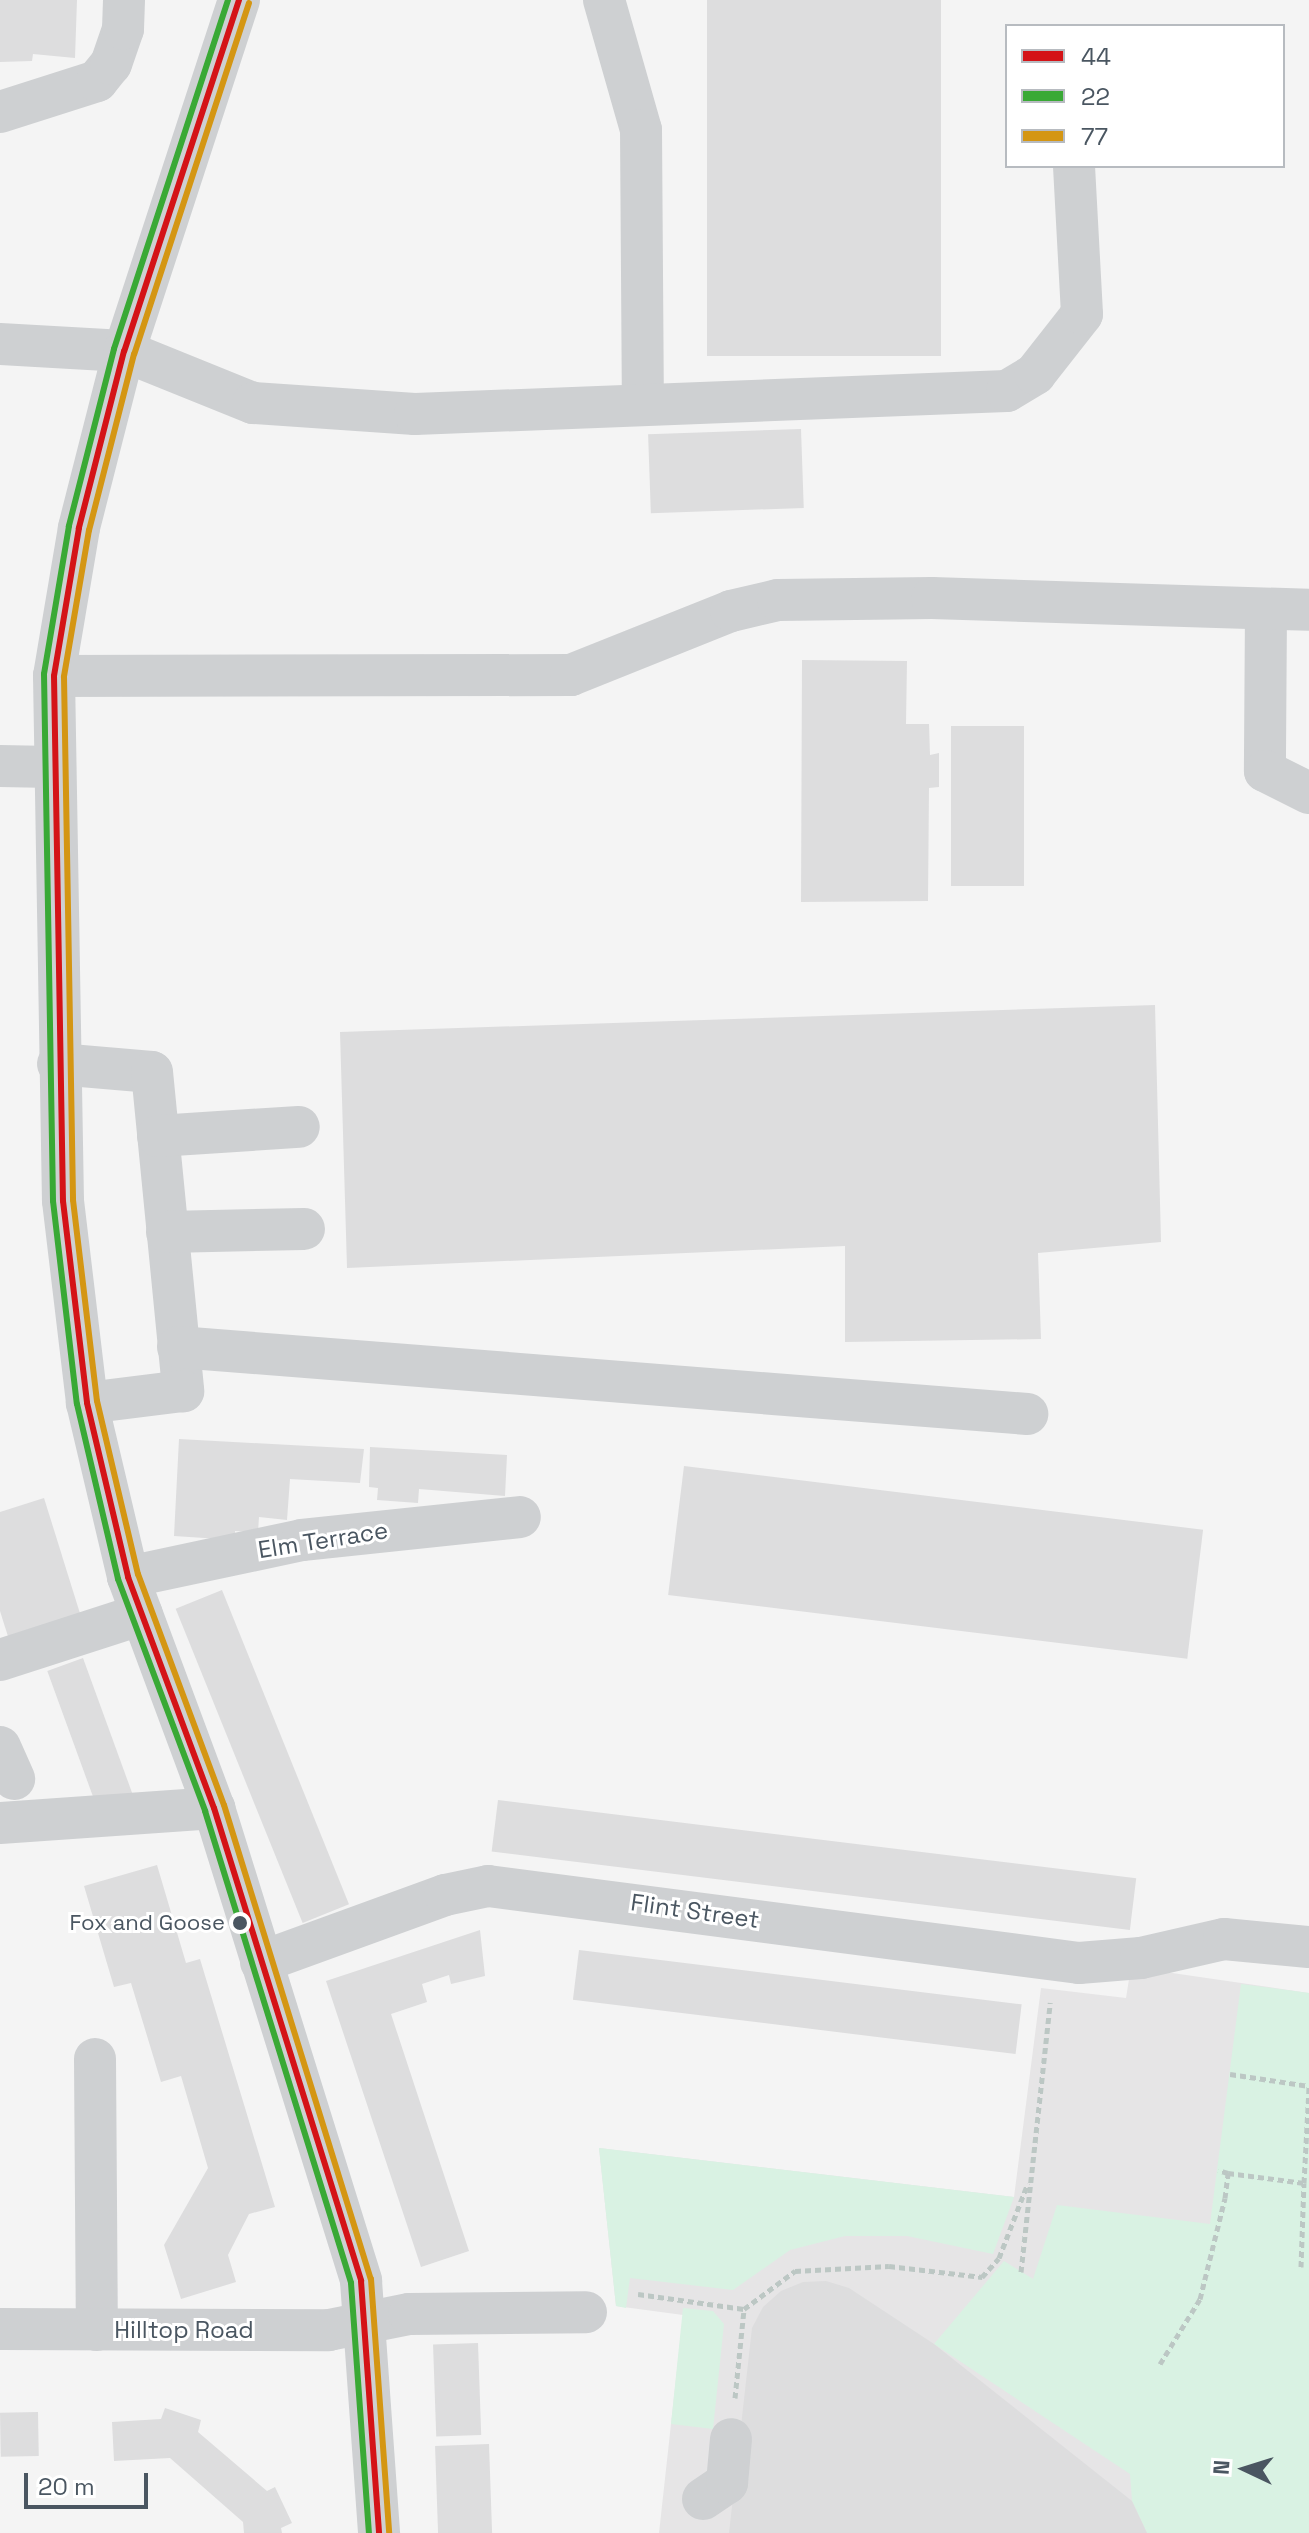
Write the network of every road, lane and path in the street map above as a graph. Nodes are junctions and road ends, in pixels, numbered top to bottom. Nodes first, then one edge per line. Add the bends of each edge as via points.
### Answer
1 (124, 0) edge
2 (239, 0) edge
3 (604, 0) edge
4 (0, 112) edge
5 (1074, 168) edge
6 (0, 316) edge
7 (16, 344) edge
8 (124, 351) junction
9 (643, 405) junction
10 (1266, 610) junction
11 (1309, 610) edge
12 (54, 676) junction
13 (0, 766) edge
14 (52, 767) junction
15 (1309, 793) edge
16 (58, 1064) junction
17 (299, 1127) dead end
18 (158, 1136) junction
19 (304, 1229) dead end
20 (167, 1232) junction
21 (178, 1347) junction
22 (87, 1403) junction
23 (1027, 1414) dead end
24 (520, 1517) dead end
25 (135, 1596) junction
26 (0, 1660) edge
27 (214, 1808) junction
28 (0, 1823) edge
29 (1309, 1947) edge
30 (261, 1962) junction
31 (1068, 1982) junction
32 (95, 2059) dead end
33 (1230, 2074) dead end
34 (1309, 2086) edge
35 (1218, 2170) dead end
36 (1228, 2173) junction
37 (1028, 2183) junction
38 (1304, 2183) junction
39 (1301, 2267) dead end
40 (1021, 2272) dead end
41 (638, 2294) dead end
42 (744, 2309) junction
43 (586, 2312) dead end
44 (368, 2325) junction
45 (0, 2329) edge
46 (97, 2330) junction
47 (1160, 2364) dead end
48 (731, 2439) joint
49 (703, 2499) dead end
50 (379, 2533) edge

1 - 4 street via 123,29 111,64 97,81
2 - 8 street
3 - 9 street via 641,130
5 - 9 street via 1082,314 1035,374 1007,391
6 - 7 street
7 - 8 street
8 - 9 street via 253,403 415,414
8 - 12 street via 79,528
10 - 11 street
10 - 12 street via 932,598 778,600 731,611 571,675
10 - 15 street via 1265,771
12 - 14 street
13 - 14 street
14 - 16 street
16 - 18 street via 152,1072
16 - 22 street via 63,1201
17 - 18 street
18 - 20 street
19 - 20 street
20 - 21 street
21 - 22 street via 183,1391
21 - 23 street
22 - 25 street
24 - 25 street, Elm Terrace via 302,1540
25 - 26 street, Elm Terrace
25 - 27 street
27 - 28 street
27 - 30 street
29 - 31 street, Flint Street via 1224,1939
30 - 31 street, Flint Street via 445,1895 488,1886
30 - 44 street via 349,2233
31 - 37 path
32 - 46 street
33 - 34 path
34 - 38 path
35 - 36 path
36 - 38 path
36 - 47 path via 1200,2299
37 - 40 path via 1031,2200
37 - 42 path via 999,2258 982,2277 889,2266 795,2271
38 - 39 path
41 - 42 path
42 - 48 path
43 - 44 street, Hilltop Road via 409,2314
44 - 46 street, Hilltop Road via 329,2330
44 - 50 street
45 - 46 street, Hilltop Road
48 - 49 street via 727,2483

